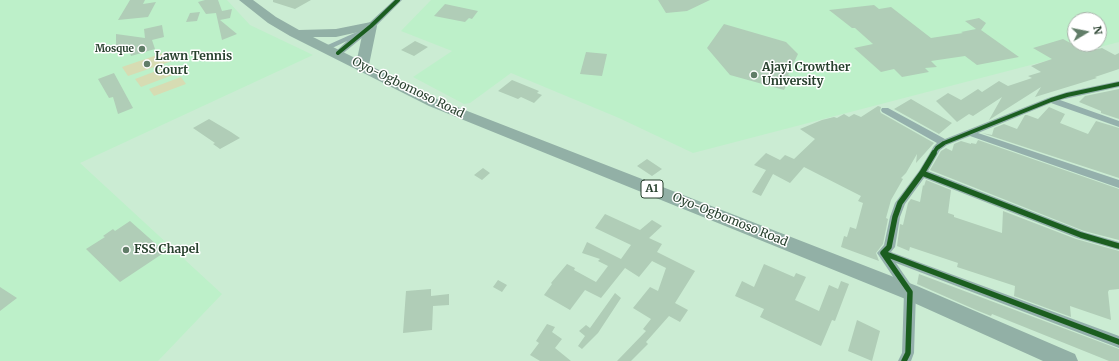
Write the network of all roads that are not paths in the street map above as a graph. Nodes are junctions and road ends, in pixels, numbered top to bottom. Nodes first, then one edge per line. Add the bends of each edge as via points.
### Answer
1 (245, 0) edge
2 (398, 0) edge
3 (367, 29) junction
4 (295, 33) junction
5 (331, 51) junction
6 (362, 66) junction
7 (1119, 84) edge
8 (1051, 100) junction
9 (885, 110) dead end
10 (1119, 124) edge
11 (970, 133) junction
12 (944, 143) junction
13 (922, 173) junction
14 (1119, 184) edge
15 (1119, 246) edge
16 (883, 253) junction
17 (910, 292) junction
18 (1119, 342) edge
19 (904, 361) edge
20 (1067, 361) edge

1 - 4 highway, Oyo-Ogbomoso Road / A1
2 - 3 street
3 - 4 highway via 336,33
3 - 5 street
3 - 5 street via 352,35
3 - 6 highway
4 - 5 highway, Oyo-Ogbomoso Road / A1
5 - 6 highway, Oyo-Ogbomoso Road / A1
6 - 17 highway, Oyo-Ogbomoso Road / A1 via 434,103
7 - 8 street
8 - 10 street
8 - 11 street
9 - 12 street
11 - 12 street
11 - 14 street
12 - 13 street via 937,148
13 - 15 street via 1082,235
13 - 16 street via 900,202 889,247
16 - 17 street
16 - 18 street
17 - 19 street via 908,353
17 - 20 highway, Oyo-Ogbomoso Road / A1

